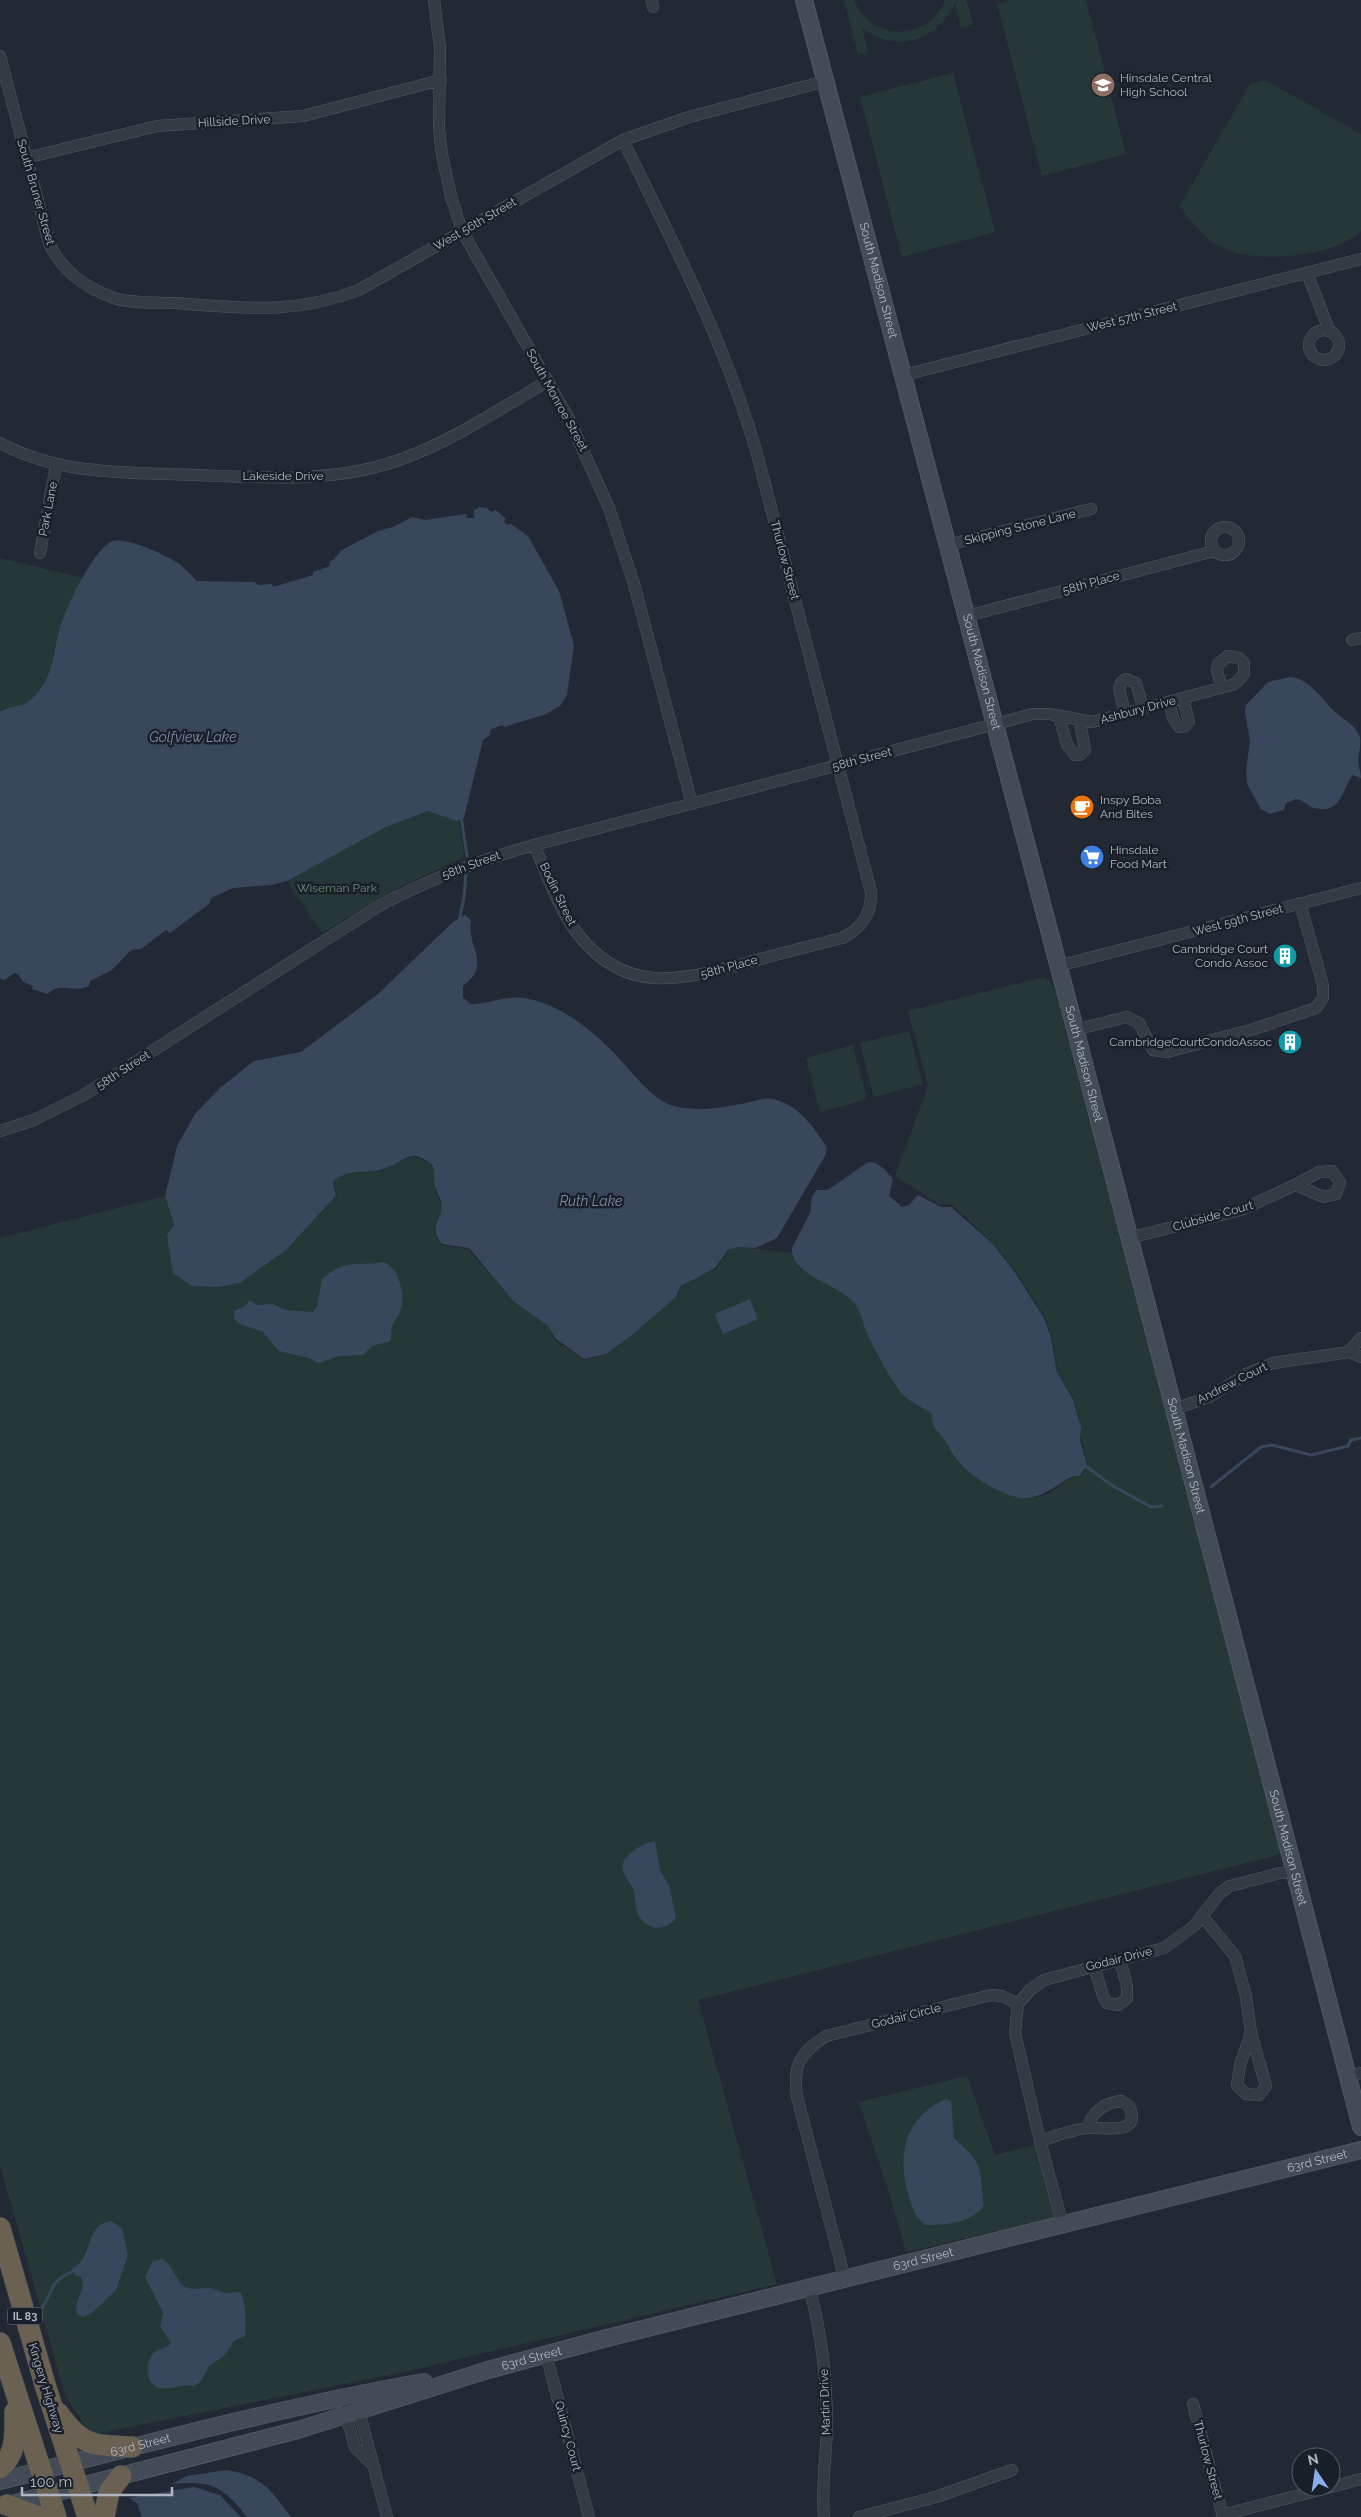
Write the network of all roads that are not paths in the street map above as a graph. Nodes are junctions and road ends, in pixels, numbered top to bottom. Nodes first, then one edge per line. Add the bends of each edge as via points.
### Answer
1 (434, 0) edge
2 (804, 0) edge
3 (0, 56) edge
4 (441, 80) junction
5 (826, 81) junction
6 (623, 140) junction
7 (26, 158) junction
8 (462, 231) junction
9 (1361, 259) edge
10 (1308, 273) junction
11 (114, 298) joint
12 (1329, 330) dead end
13 (904, 375) junction
14 (548, 381) junction
15 (0, 444) edge
16 (56, 466) junction
17 (1091, 509) dead end
18 (948, 545) junction
19 (1214, 551) dead end
20 (40, 553) dead end
21 (967, 616) junction
22 (1222, 688) dead end
23 (1183, 698) junction
24 (1169, 702) junction
25 (1143, 708) junction
26 (1125, 713) junction
27 (1059, 716) junction
28 (1080, 721) junction
29 (996, 724) junction
30 (839, 765) junction
31 (692, 804) junction
32 (534, 845) junction
33 (1361, 888) edge
34 (1300, 903) junction
35 (793, 950) joint
36 (1058, 966) junction
37 (664, 980) joint
38 (1074, 1030) junction
39 (0, 1131) edge
40 (1295, 1185) dead end
41 (1129, 1238) junction
42 (1361, 1338) edge
43 (1349, 1352) junction
44 (1361, 1357) edge
45 (1175, 1409) junction
46 (1294, 1873) junction
47 (1203, 1917) junction
48 (1120, 1960) junction
49 (1094, 1966) junction
50 (1018, 2004) junction
51 (1251, 2033) junction
52 (1354, 2074) edge
53 (1361, 2127) edge
54 (1090, 2128) dead end
55 (1040, 2141) junction
56 (1361, 2150) edge
57 (1062, 2226) junction
58 (0, 2228) edge
59 (845, 2279) junction
60 (809, 2288) junction
61 (0, 2343) edge
62 (546, 2354) junction
63 (488, 2370) junction
64 (348, 2395) junction
65 (16, 2397) junction
66 (50, 2403) junction
67 (1193, 2404) dead end
68 (353, 2413) junction
69 (132, 2447) junction
70 (70, 2463) junction
71 (0, 2468) edge
72 (1012, 2470) dead end
73 (40, 2471) junction
74 (121, 2476) junction
75 (1361, 2479) edge
76 (0, 2481) edge
77 (1341, 2484) edge
78 (76, 2487) junction
79 (48, 2495) junction
80 (1293, 2497) edge
81 (4, 2506) edge
82 (1222, 2516) edge
83 (40, 2517) edge
84 (56, 2517) edge
85 (88, 2517) edge
86 (104, 2517) edge
87 (387, 2517) edge
88 (589, 2517) edge
89 (824, 2517) edge
90 (859, 2517) edge

1 - 4 street, South Monroe Street
2 - 5 street, South Madison Street
3 - 7 street, South Bruner Street
4 - 7 street, Hillside Drive via 304,116 157,126
4 - 8 street, South Monroe Street via 442,155
5 - 6 street, West 56th Street via 689,117
5 - 13 street, South Madison Street
6 - 8 street, West 56th Street
6 - 30 street, Thurlow Street via 708,317 740,398
7 - 11 street, South Bruner Street via 49,243 56,257 80,282
8 - 11 street, West 56th Street via 359,290 308,306 260,309
8 - 14 street, South Monroe Street
9 - 10 street, West 57th Street
10 - 12 street
10 - 13 street, West 57th Street
13 - 18 street, South Madison Street
14 - 16 street, Lakeside Drive via 424,450 388,464 351,473 296,478 109,473
14 - 31 street, South Monroe Street via 596,474 622,542
15 - 16 street, Lakeside Drive
16 - 20 street, Park Lane
17 - 18 street, Skipping Stone Lane
18 - 21 street, South Madison Street
19 - 21 street, 58th Place
21 - 29 street, South Madison Street
22 - 23 street, Ashbury Drive
23 - 24 street, Ashbury Drive
23 - 24 street via 1189,722 1185,726 1176,724
24 - 25 street, Ashbury Drive
25 - 26 street, Ashbury Drive
25 - 26 street via 1136,684 1126,679 1120,689
26 - 28 street, Ashbury Drive via 1092,722
27 - 28 street, Ashbury Drive
27 - 28 street via 1067,746 1075,755 1085,750
27 - 29 street, Ashbury Drive via 1033,714
29 - 30 street, 58th Street
29 - 36 street, South Madison Street
30 - 31 street, 58th Street
30 - 35 street, Thurlow Street via 872,892 871,903 866,919 850,934
31 - 32 street, 58th Street
32 - 37 street, Bodin Street via 572,924 588,946 610,964 638,975
32 - 39 street, 58th Street via 466,866 393,899 82,1096 34,1120
33 - 34 street, West 59th Street
34 - 36 street, West 59th Street
34 - 38 street via 1323,985 1323,998 1316,1008 1254,1029 1167,1052 1153,1050 1139,1023 1127,1017
35 - 37 street, 58th Place via 696,976
36 - 38 street, South Madison Street
38 - 41 street, South Madison Street
40 - 41 street, Clubside Court via 1241,1210
41 - 45 street, South Madison Street
42 - 43 street
43 - 44 street
43 - 45 street, Andrew Court via 1273,1363 1248,1373 1211,1396
45 - 46 street, South Madison Street
46 - 47 street, Godair Drive via 1280,1873 1230,1886 1220,1893
46 - 52 street, South Madison Street
47 - 48 street, Godair Drive via 1164,1948
47 - 51 street via 1235,1956 1246,1996
48 - 49 street, Godair Drive
48 - 49 street via 1127,1998 1118,2005 1107,2002 1103,1996
49 - 50 street, Godair Drive via 1044,1980
50 - 55 street via 1015,2033
50 - 59 street, Godair Circle via 1002,1996 991,1995 826,2036 809,2047 798,2062 795,2077 797,2097
51 - 51 street via 1266,2086 1259,2095 1246,2094 1237,2085
52 - 53 street, South Madison Street
54 - 55 street
55 - 57 street
56 - 57 street, 63rd Street
57 - 59 street, 63rd Street
58 - 66 highway, Kingery Highway / IL 83
59 - 60 street, 63rd Street
60 - 62 street, 63rd Street
60 - 89 street, Martin Drive via 825,2371
61 - 65 highway
62 - 63 street, 63rd Street
62 - 88 street, Quincy Court
63 - 64 street, 63rd Street
63 - 68 street, 63rd Street
64 - 68 street
64 - 69 street, 63rd Street
65 - 71 highway via 13,2452
65 - 73 highway
66 - 69 highway via 71,2431 84,2442
66 - 70 highway, Kingery Highway / IL 83
67 - 82 street, Thurlow Street
68 - 74 street, 63rd Street
68 - 87 street via 355,2447 373,2465
69 - 70 street, 63rd Street
70 - 73 street, 63rd Street
70 - 78 highway, Kingery Highway / IL 83
72 - 90 street via 936,2497
73 - 76 street, 63rd Street
73 - 79 highway
74 - 78 street, 63rd Street
74 - 86 highway via 109,2492
75 - 77 street
78 - 79 street, 63rd Street
78 - 85 highway, Kingery Highway / IL 83
79 - 81 street, 63rd Street
79 - 84 highway
80 - 82 street
81 - 83 highway

